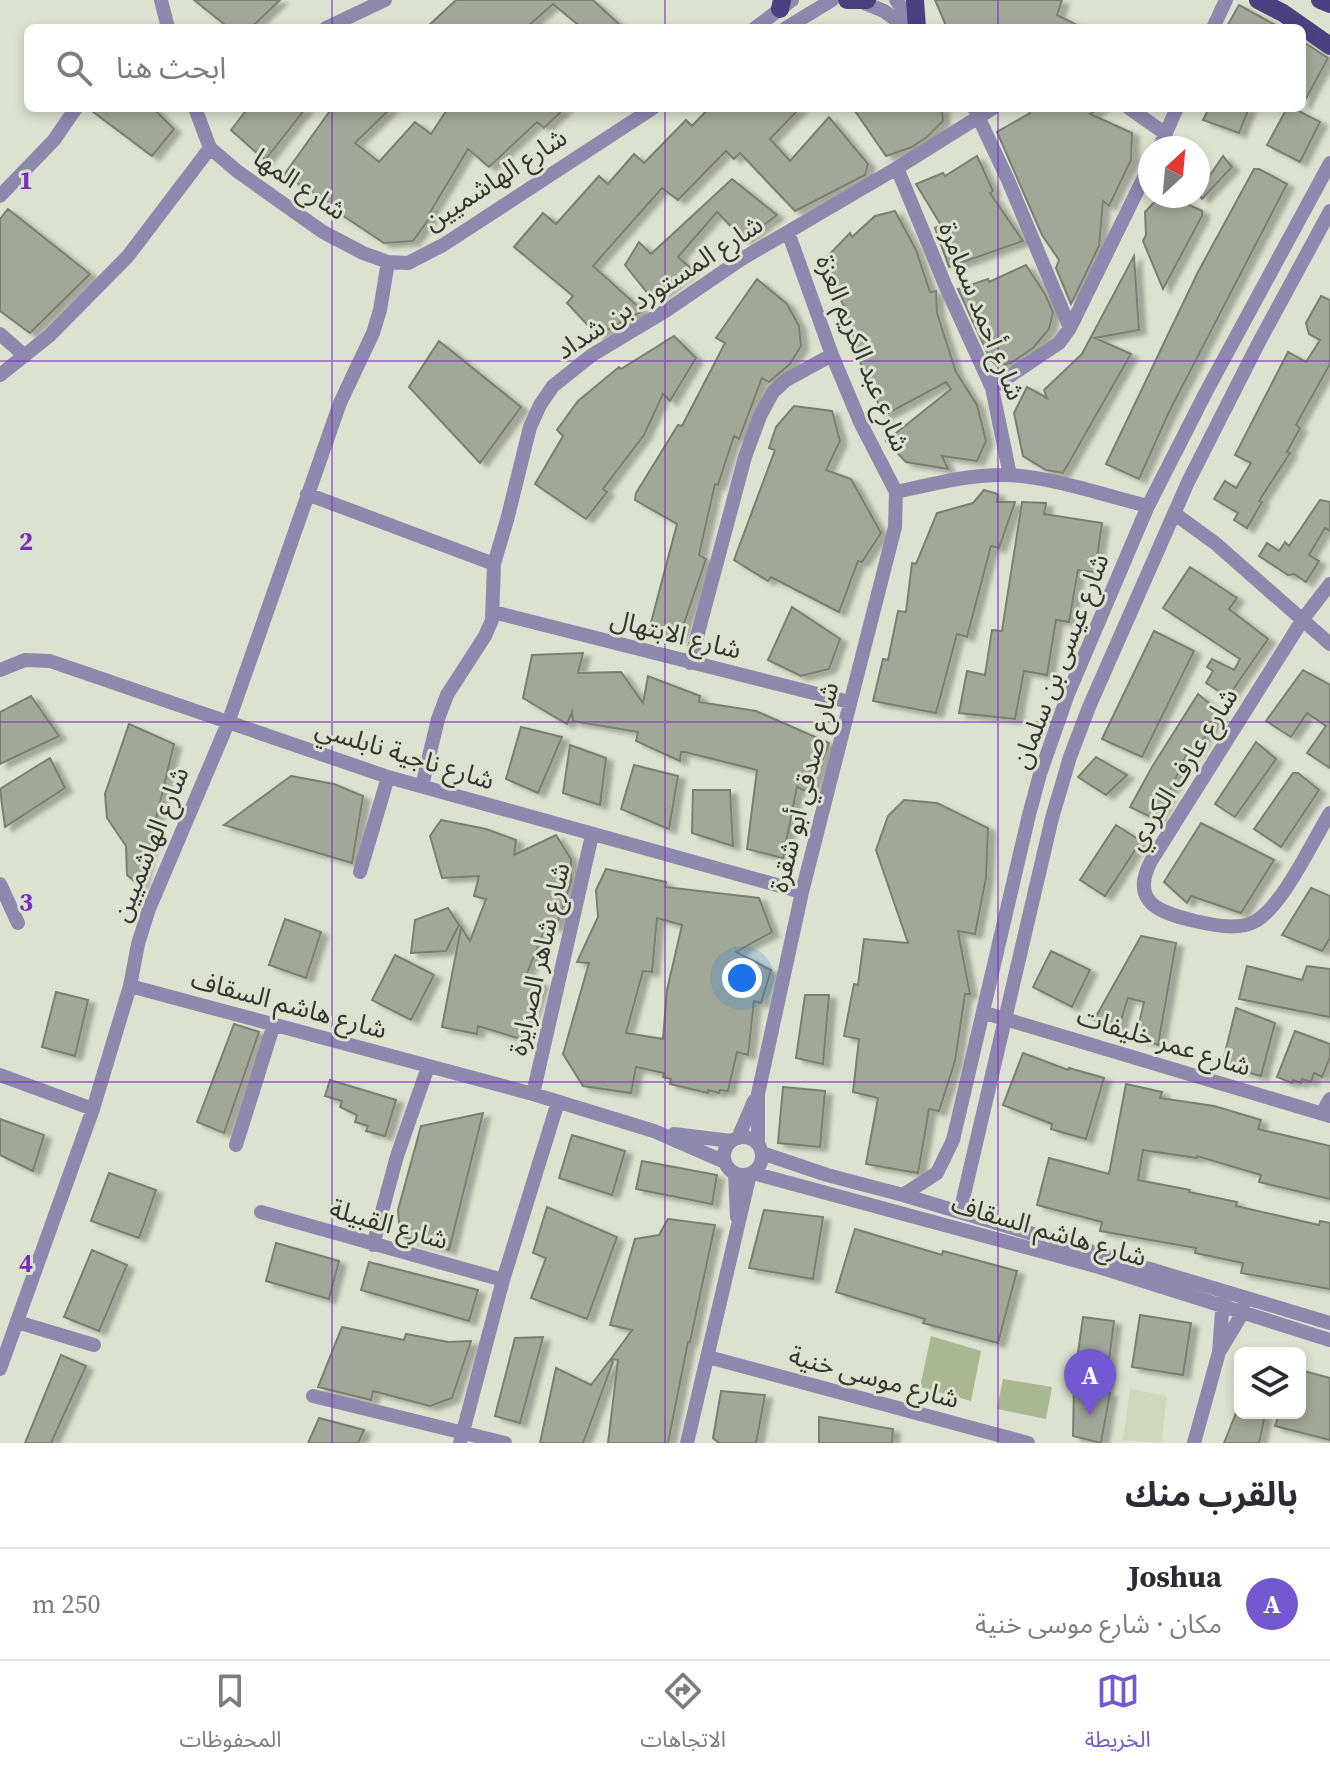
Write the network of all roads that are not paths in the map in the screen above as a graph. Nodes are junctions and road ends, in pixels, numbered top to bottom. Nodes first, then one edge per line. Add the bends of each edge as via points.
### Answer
1 (161, 0) edge
2 (385, 0) edge
3 (832, 0) edge
4 (896, 0) edge
5 (915, 0) edge
6 (1226, 0) edge
7 (1258, 0) edge
8 (1320, 0) edge
9 (859, 1) edge
10 (784, 3) edge
11 (1330, 4) edge
12 (165, 24) edge
13 (334, 24) edge
14 (760, 24) edge
15 (793, 24) edge
16 (902, 24) edge
17 (915, 24) edge
18 (918, 24) edge
19 (1215, 24) edge
20 (1299, 24) edge
21 (1306, 29) edge
22 (1330, 46) edge
23 (73, 112) edge
24 (196, 112) edge
25 (647, 112) edge
26 (981, 112) edge
27 (982, 112) edge
28 (1133, 112) edge
29 (1175, 112) edge
30 (1157, 136) edge
31 (1164, 136) edge
32 (210, 148) junction
33 (1330, 163) edge
34 (897, 168) junction
35 (1138, 189) edge
36 (0, 196) edge
37 (1330, 211) edge
38 (788, 232) junction
39 (388, 262) junction
40 (408, 263) joint
41 (1070, 328) junction
42 (0, 334) edge
43 (832, 355) junction
44 (25, 356) junction
45 (0, 375) edge
46 (992, 388) junction
47 (1010, 475) junction
48 (896, 492) junction
49 (307, 494) junction
50 (1148, 506) junction
51 (1175, 514) junction
52 (494, 564) junction
53 (1330, 584) edge
54 (493, 612) junction
55 (1303, 619) junction
56 (1330, 644) edge
57 (690, 663) junction
58 (0, 670) edge
59 (1076, 675) junction
60 (1098, 687) junction
61 (849, 702) junction
62 (228, 723) junction
63 (388, 777) junction
64 (422, 786) junction
65 (1330, 813) edge
66 (592, 835) junction
67 (360, 872) dead end
68 (0, 884) edge
69 (802, 892) junction
70 (18, 923) dead end
71 (130, 986) junction
72 (985, 1013) junction
73 (1006, 1019) junction
74 (274, 1024) junction
75 (428, 1067) junction
76 (0, 1075) edge
77 (533, 1094) junction
78 (758, 1094) junction
79 (1330, 1099) edge
80 (558, 1102) junction
81 (93, 1109) junction
82 (1326, 1115) edge
83 (654, 1131) junction
84 (735, 1140) junction
85 (236, 1145) dead end
86 (760, 1148) junction
87 (741, 1170) junction
88 (903, 1195) junction
89 (261, 1212) dead end
90 (960, 1212) junction
91 (373, 1245) junction
92 (503, 1280) junction
93 (1224, 1291) junction
94 (1244, 1297) junction
95 (1222, 1308) junction
96 (1242, 1314) junction
97 (17, 1322) junction
98 (1330, 1323) edge
99 (1330, 1340) edge
100 (94, 1345) dead end
101 (1219, 1352) junction
102 (708, 1357) junction
103 (0, 1369) edge
104 (313, 1396) dead end
105 (462, 1437) edge
106 (688, 1442) edge
107 (505, 1443) edge
108 (1028, 1443) edge
109 (1194, 1443) edge

1 - 12 street
2 - 13 street
3 - 15 street
4 - 17 street
5 - 18 main road
6 - 19 street
7 - 20 main road
8 - 11 main road
9 - 16 street
10 - 14 street
21 - 22 main road
23 - 36 street
24 - 32 street, شارع المها
25 - 40 street, شارع الهاشميين
26 - 34 street, شارع المستورد بن شداد
27 - 41 street
28 - 30 street
29 - 31 street
32 - 39 street, شارع المها via 323,232
32 - 44 street via 128,256
33 - 50 street, شارع عيسى بن سلمان
34 - 38 street, شارع المستورد بن شداد
34 - 46 street, شارع أحمد سمامرة
35 - 41 street
37 - 51 street, شارع عيسى بن سلمان via 1219,419
38 - 43 street, شارع عبد الكريم العزة
38 - 52 street, شارع المستورد بن شداد via 592,355 553,386 530,427
39 - 40 street, شارع المها
39 - 49 street, شارع الهاشميين via 373,333
41 - 46 street via 1059,343
42 - 44 street
43 - 48 street, شارع عبد الكريم العزة
43 - 57 street via 786,380 760,416
44 - 45 street
46 - 47 street, شارع أحمد سمامرة
47 - 48 street via 964,477
47 - 50 street
48 - 61 street, شارع صدقي أبو شقرة via 895,527
49 - 52 street
49 - 62 street, شارع الهاشميين
50 - 59 street, شارع عيسى بن سلمان
51 - 55 street
51 - 60 street, شارع عيسى بن سلمان
52 - 54 street, شارع المستورد بن شداد
53 - 55 street
54 - 57 street, شارع الابتهال
54 - 64 street, شارع المستورد بن شداد via 489,628 442,706
55 - 56 street
55 - 65 street, شارع عارف الكردي via 1151,861 1143,889 1152,905 1167,914 1219,926 1254,922 1278,900
57 - 61 street, شارع الابتهال
58 - 62 street, شارع ناجية نابلسي via 25,660 50,661
59 - 60 street
59 - 72 street, شارع عيسى بن سلمان via 1037,787
60 - 73 street, شارع عيسى بن سلمان via 1052,818
61 - 69 street, شارع صدقي أبو شقرة
62 - 63 street, شارع ناجية نابلسي
62 - 71 street, شارع الهاشميين via 149,909
63 - 64 street, شارع ناجية نابلسي
63 - 67 street
64 - 66 street, شارع ناجية نابلسي
66 - 69 street, شارع ناجية نابلسي
66 - 77 street, شارع شاهر الصرايرة
68 - 70 street
69 - 78 street, شارع صدقي أبو شقرة
71 - 74 street, شارع هاشم السقاف
71 - 81 street
72 - 73 street, شارع عمر خليفات
72 - 88 street, شارع عيسى بن سلمان via 946,1158 937,1173
73 - 82 street, شارع عمر خليفات
73 - 90 street, شارع عيسى بن سلمان
74 - 75 street, شارع هاشم السقاف
74 - 85 street
75 - 77 street, شارع هاشم السقاف
75 - 91 street
76 - 81 street
77 - 80 street, شارع هاشم السقاف
78 - 84 street, شارع صدقي أبو شقرة
78 - 86 street, شارع صدقي أبو شقرة
79 - 82 street
80 - 83 street, شارع هاشم السقاف
80 - 92 street
81 - 97 street
83 - 84 street, شارع هاشم السقاف
83 - 87 street, شارع هاشم السقاف
84 - 86 street, شارع هاشم السقاف via 745,1137
84 - 87 street, شارع صدقي أبو شقرة via 726,1147
86 - 87 street via 761,1164
86 - 88 street, شارع هاشم السقاف via 827,1175
87 - 95 street, شارع هاشم السقاف via 1099,1267
87 - 102 street via 739,1226
88 - 90 street, شارع هاشم السقاف
89 - 91 street, شارع القبيلة
90 - 93 street, شارع هاشم السقاف
91 - 92 street, شارع القبيلة
92 - 105 street
93 - 94 street, شارع هاشم السقاف
93 - 95 street
94 - 96 street
94 - 98 street, شارع هاشم السقاف
95 - 96 street, شارع هاشم السقاف
95 - 101 street
96 - 99 street, شارع هاشم السقاف
96 - 101 street
97 - 100 street
97 - 103 street
101 - 109 street
102 - 106 street
102 - 108 street, شارع موسى خنية
104 - 105 street
105 - 107 street

